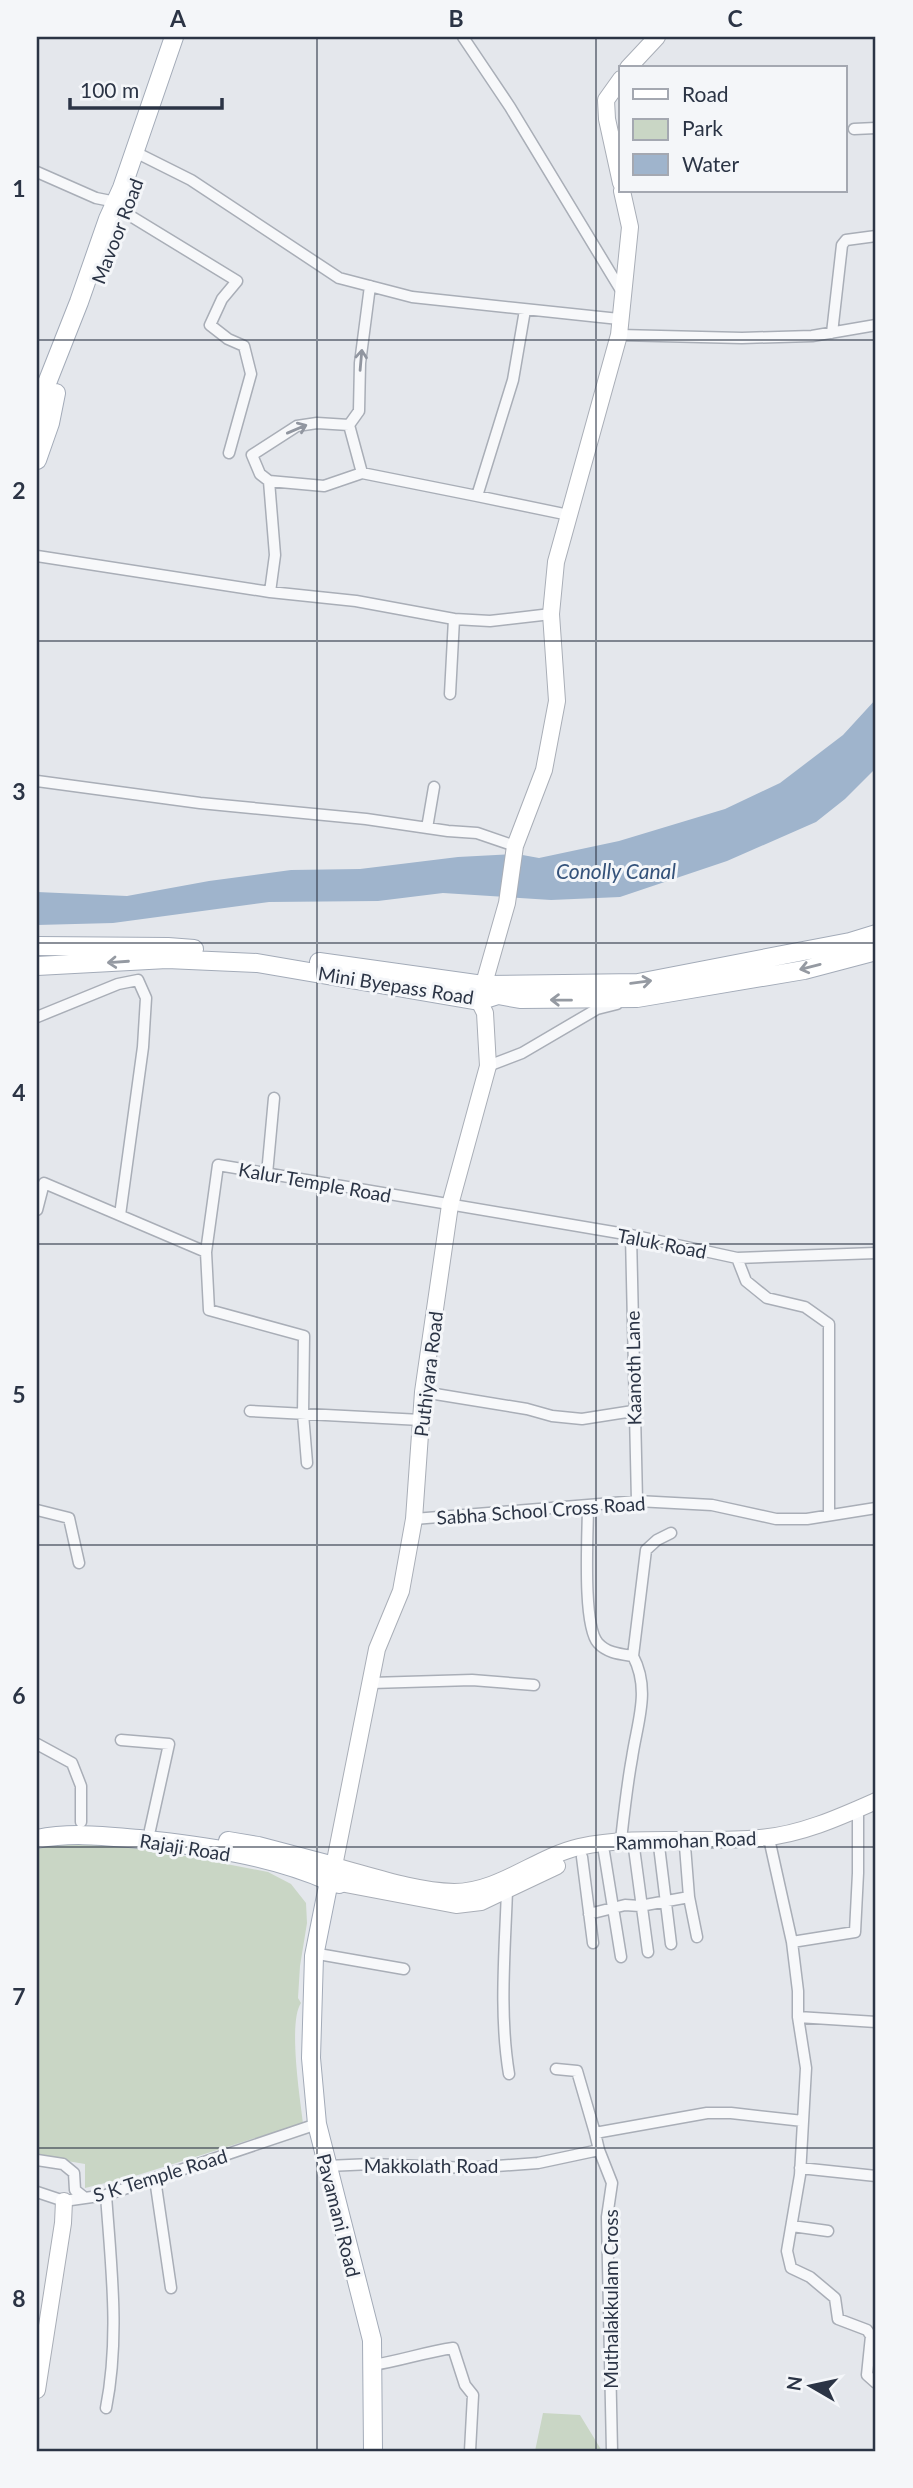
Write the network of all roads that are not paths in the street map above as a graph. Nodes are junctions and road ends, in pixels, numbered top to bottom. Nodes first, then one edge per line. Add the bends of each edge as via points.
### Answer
1 (174, 37) edge
2 (186, 37) edge
3 (463, 37) edge
4 (657, 37) edge
5 (630, 66) edge
6 (619, 82) edge
7 (876, 128) edge
8 (854, 129) dead end
9 (140, 154) junction
10 (37, 172) edge
11 (619, 174) edge
12 (622, 192) edge
13 (120, 207) junction
14 (876, 236) edge
15 (370, 286) junction
16 (622, 292) junction
17 (525, 310) junction
18 (876, 325) edge
19 (619, 327) junction
20 (832, 333) junction
21 (51, 390) junction
22 (38, 418) edge
23 (349, 425) junction
24 (229, 453) dead end
25 (37, 460) edge
26 (362, 473) junction
27 (269, 481) junction
28 (477, 496) junction
29 (569, 515) junction
30 (37, 556) edge
31 (270, 592) junction
32 (551, 614) junction
33 (454, 619) junction
34 (450, 694) dead end
35 (37, 781) edge
36 (434, 787) dead end
37 (427, 828) junction
38 (515, 846) junction
39 (876, 934) edge
40 (37, 946) edge
41 (876, 951) edge
42 (37, 966) edge
43 (481, 993) junction
44 (637, 998) junction
45 (37, 1017) edge
46 (488, 1066) junction
47 (274, 1098) dead end
48 (267, 1174) junction
49 (450, 1205) junction
50 (37, 1210) edge
51 (120, 1215) junction
52 (631, 1235) junction
53 (206, 1252) junction
54 (876, 1253) edge
55 (737, 1258) junction
56 (423, 1392) junction
57 (633, 1410) junction
58 (250, 1411) dead end
59 (303, 1414) junction
60 (421, 1420) junction
61 (307, 1463) dead end
62 (637, 1501) junction
63 (588, 1506) junction
64 (876, 1508) edge
65 (37, 1510) edge
66 (830, 1514) junction
67 (414, 1519) junction
68 (671, 1533) dead end
69 (79, 1563) dead end
70 (633, 1656) junction
71 (371, 1683) junction
72 (534, 1685) dead end
73 (121, 1740) dead end
74 (37, 1744) edge
75 (876, 1801) edge
76 (876, 1809) edge
77 (858, 1816) junction
78 (81, 1822) junction
79 (37, 1826) edge
80 (150, 1830) junction
81 (37, 1839) edge
82 (770, 1843) junction
83 (627, 1844) junction
84 (659, 1846) junction
85 (685, 1846) junction
86 (595, 1852) junction
87 (337, 1875) junction
88 (508, 1890) junction
89 (689, 1897) junction
90 (665, 1902) junction
91 (640, 1906) junction
92 (613, 1909) junction
93 (589, 1913) junction
94 (697, 1937) dead end
95 (792, 1942) junction
96 (593, 1943) dead end
97 (671, 1944) dead end
98 (648, 1952) dead end
99 (324, 1955) junction
100 (621, 1957) dead end
101 (404, 1969) dead end
102 (314, 1977) junction
103 (798, 2017) junction
104 (876, 2022) edge
105 (556, 2069) dead end
106 (509, 2074) dead end
107 (803, 2121) junction
108 (317, 2124) junction
109 (594, 2133) junction
110 (599, 2150) junction
111 (37, 2160) edge
112 (327, 2166) junction
113 (800, 2168) junction
114 (876, 2176) edge
115 (155, 2179) junction
116 (37, 2192) edge
117 (106, 2195) junction
118 (85, 2198) junction
119 (64, 2201) junction
120 (792, 2226) junction
121 (828, 2231) dead end
122 (171, 2288) dead end
123 (373, 2365) junction
124 (876, 2383) edge
125 (37, 2390) edge
126 (106, 2408) dead end
127 (373, 2451) edge
128 (470, 2451) edge
129 (612, 2451) edge

1 - 9 main road, Mavoor Road
2 - 9 main road, Mavoor Road
3 - 16 street
4 - 5 main road
6 - 11 main road via 606,100
7 - 8 street
9 - 13 main road, Mavoor Road
9 - 15 street via 191,180 338,278
10 - 13 street
12 - 16 main road via 630,228
13 - 21 main road, Mavoor Road
13 - 24 street via 237,281 210,325 244,346 251,374
14 - 20 street via 842,244
15 - 17 street via 412,297
23 -> 15 street via 359,411
16 - 19 main road
17 - 19 street
17 - 28 street via 513,380
18 - 20 street
19 - 20 street via 742,338
19 - 29 main road
21 - 22 main road, Mavoor Road
21 - 25 main road via 50,423
23 - 26 street
27 -> 23 street via 260,474 252,456 297,426
26 - 27 street via 324,486
26 - 28 street
27 - 31 street via 275,555
28 - 29 street
29 - 32 main road via 555,562
30 - 31 street
31 - 33 street via 356,601
32 - 33 street via 490,621
32 - 38 main road via 558,701 544,770
33 - 34 street
35 - 37 street
36 - 37 street
37 - 38 street via 477,833
38 - 43 main road via 507,903
43 -> 39 main road via 638,983
40 - 43 main road via 168,947 262,954
41 -> 44 main road, Mini Byepass Road via 804,970
43 -> 42 main road, Mini Byepass Road via 257,962 167,959
44 -> 43 main road, Mini Byepass Road via 520,999
43 - 46 main road, Puthiyara Road
44 - 46 street via 597,1009 522,1053
45 - 51 street via 138,980 146,998
46 - 49 main road, Puthiyara Road
47 - 48 street
48 - 49 street, Kalur Temple Road
48 - 53 street, Kalur Temple Road via 218,1166
49 - 52 street, Taluk Road
49 - 56 main road, Puthiyara Road
50 - 51 street via 44,1183
51 - 53 street
52 - 55 street, Taluk Road
52 - 57 street, Kaanoth Lane
53 - 59 street via 209,1310 304,1336
54 - 55 street, Taluk Road
55 - 66 street via 746,1281 767,1298 805,1307 829,1324
56 - 57 street via 582,1419
56 - 60 main road, Puthiyara Road
57 - 62 street, Kaanoth Lane
58 - 59 street
59 - 60 street
59 - 61 street
60 - 67 main road, Puthiyara Road
62 - 63 street, Sabha School Cross Road
62 - 66 street, Sabha School Cross Road via 712,1505 776,1519
63 - 67 street, Sabha School Cross Road
63 - 70 street via 587,1594 596,1641 608,1652
64 - 66 street, Sabha School Cross Road
65 - 69 street via 69,1518
67 - 71 main road, Puthiyara Road via 401,1591 377,1649
68 - 70 street via 646,1550
70 - 83 street via 641,1671 642,1710 632,1757
71 - 72 street via 472,1680
71 - 87 main road, Puthiyara Road
73 - 80 street via 169,1744
74 - 78 street via 72,1763 81,1786
75 - 83 main road, Rammohan Road via 811,1827 762,1838
76 - 77 main road, Rammohan Road
77 - 82 main road, Rammohan Road
77 - 95 street via 855,1932
78 - 79 main road
78 - 80 main road
80 - 87 main road via 258,1846
81 - 87 main road, Rajaji Road via 60,1834 99,1835 187,1844
82 - 85 main road, Rammohan Road
82 - 95 street
83 - 84 main road, Rammohan Road
83 - 86 main road, Rammohan Road
83 - 91 street
84 - 85 main road, Rammohan Road
84 - 90 street
85 - 89 street
86 - 87 main road, Rammohan Road via 566,1852 479,1889 454,1892
86 - 88 main road, Rammohan Road
86 - 92 street
86 - 93 street
87 - 88 main road, Rammohan Road via 456,1905 481,1902
87 - 99 main road, Pavamani Road
87 - 102 main road, Pavamani Road via 314,1956
88 - 106 street via 504,1982
89 - 90 street
89 - 94 street
90 - 91 street
90 - 97 street
91 - 92 street
91 - 98 street
92 - 93 street
92 - 100 street
93 - 96 street
95 - 103 street
99 - 101 street
99 - 102 main road, Pavamani Road
102 - 108 main road, Pavamani Road via 311,2058
103 - 104 street
103 - 107 street via 806,2068
105 - 109 street via 577,2071
107 - 109 street via 707,2113
107 - 113 street
108 - 112 main road, Pavamani Road
108 - 115 street, S K Temple Road
109 - 110 street
110 - 112 street, Makkolath Road via 538,2163 469,2168
110 - 129 street, Muthalakkulam Cross via 612,2183 607,2217
111 - 118 street via 63,2164 74,2173 75,2190
112 - 123 main road, Pavamani Road via 372,2340
113 - 114 street
113 - 120 street
115 - 117 street, S K Temple Road
115 - 122 street
116 - 119 street
117 - 118 street, S K Temple Road
117 - 126 street via 114,2320
118 - 119 street, S K Temple Road
119 - 125 main road
120 - 121 street
120 - 124 street via 791,2269 810,2277 835,2298 838,2319 867,2330 871,2336 867,2375
123 - 127 main road, Pavamani Road
123 - 128 street via 453,2348 473,2395

